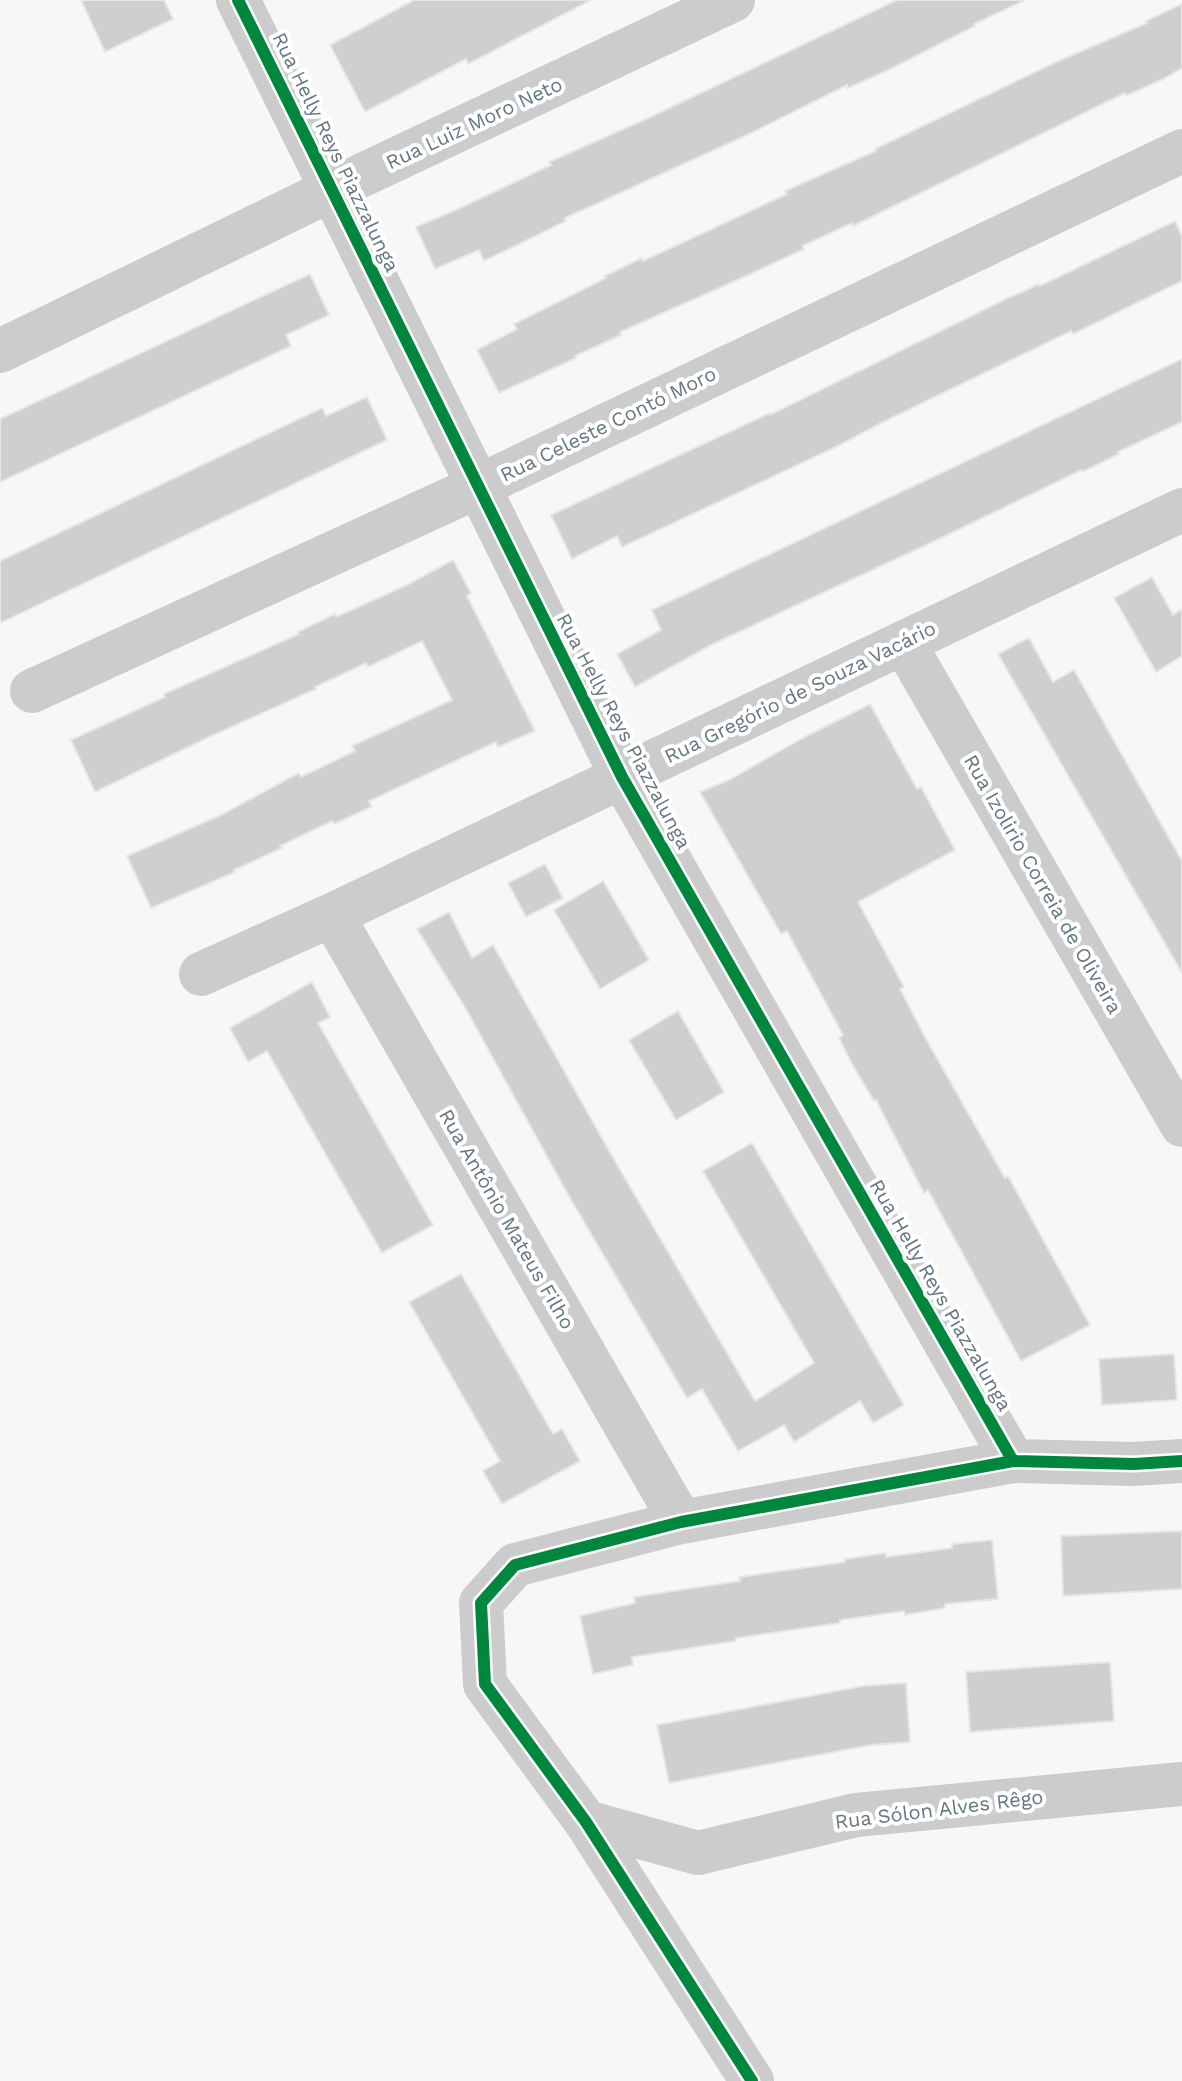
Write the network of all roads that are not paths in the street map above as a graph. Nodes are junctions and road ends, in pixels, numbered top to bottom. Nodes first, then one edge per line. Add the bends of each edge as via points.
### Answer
1 (238, 0) edge
2 (733, 0) edge
3 (1182, 151) edge
4 (333, 189) junction
5 (0, 351) edge
6 (477, 487) junction
7 (1182, 510) edge
8 (904, 643) junction
9 (32, 691) dead end
10 (622, 777) junction
11 (332, 915) junction
12 (201, 974) dead end
13 (1182, 1125) edge
14 (1013, 1461) junction
15 (1182, 1461) edge
16 (681, 1522) junction
17 (1182, 1784) edge
18 (586, 1822) junction
19 (752, 2081) edge

1 - 4 street, Rua Helly Reys Piazzalunga
2 - 4 street, Rua Luiz Moro Neto
3 - 6 street, Rua Celeste Contó Moro
4 - 5 street, Rua Luiz Moro Neto
4 - 6 street, Rua Helly Reys Piazzalunga
6 - 9 street, Rua Celeste Contó Moro
6 - 10 street, Rua Helly Reys Piazzalunga
7 - 8 street, Rua Gregório de Souza Vacário
8 - 10 street, Rua Gregório de Souza Vacário
8 - 13 street, Rua Izolirio Correia de Oliveira
10 - 11 street, Rua Gregório de Souza Vacário
10 - 14 street, Rua Helly Reys Piazzalunga
11 - 12 street, Rua Gregório de Souza Vacário
11 - 16 street, Rua Antônio Mateus Filho
14 - 15 street
14 - 16 street
16 - 18 street via 515,1565 481,1603 485,1684
17 - 18 street, Rua Sólon Alves Rêgo via 856,1815 698,1853
18 - 19 street

